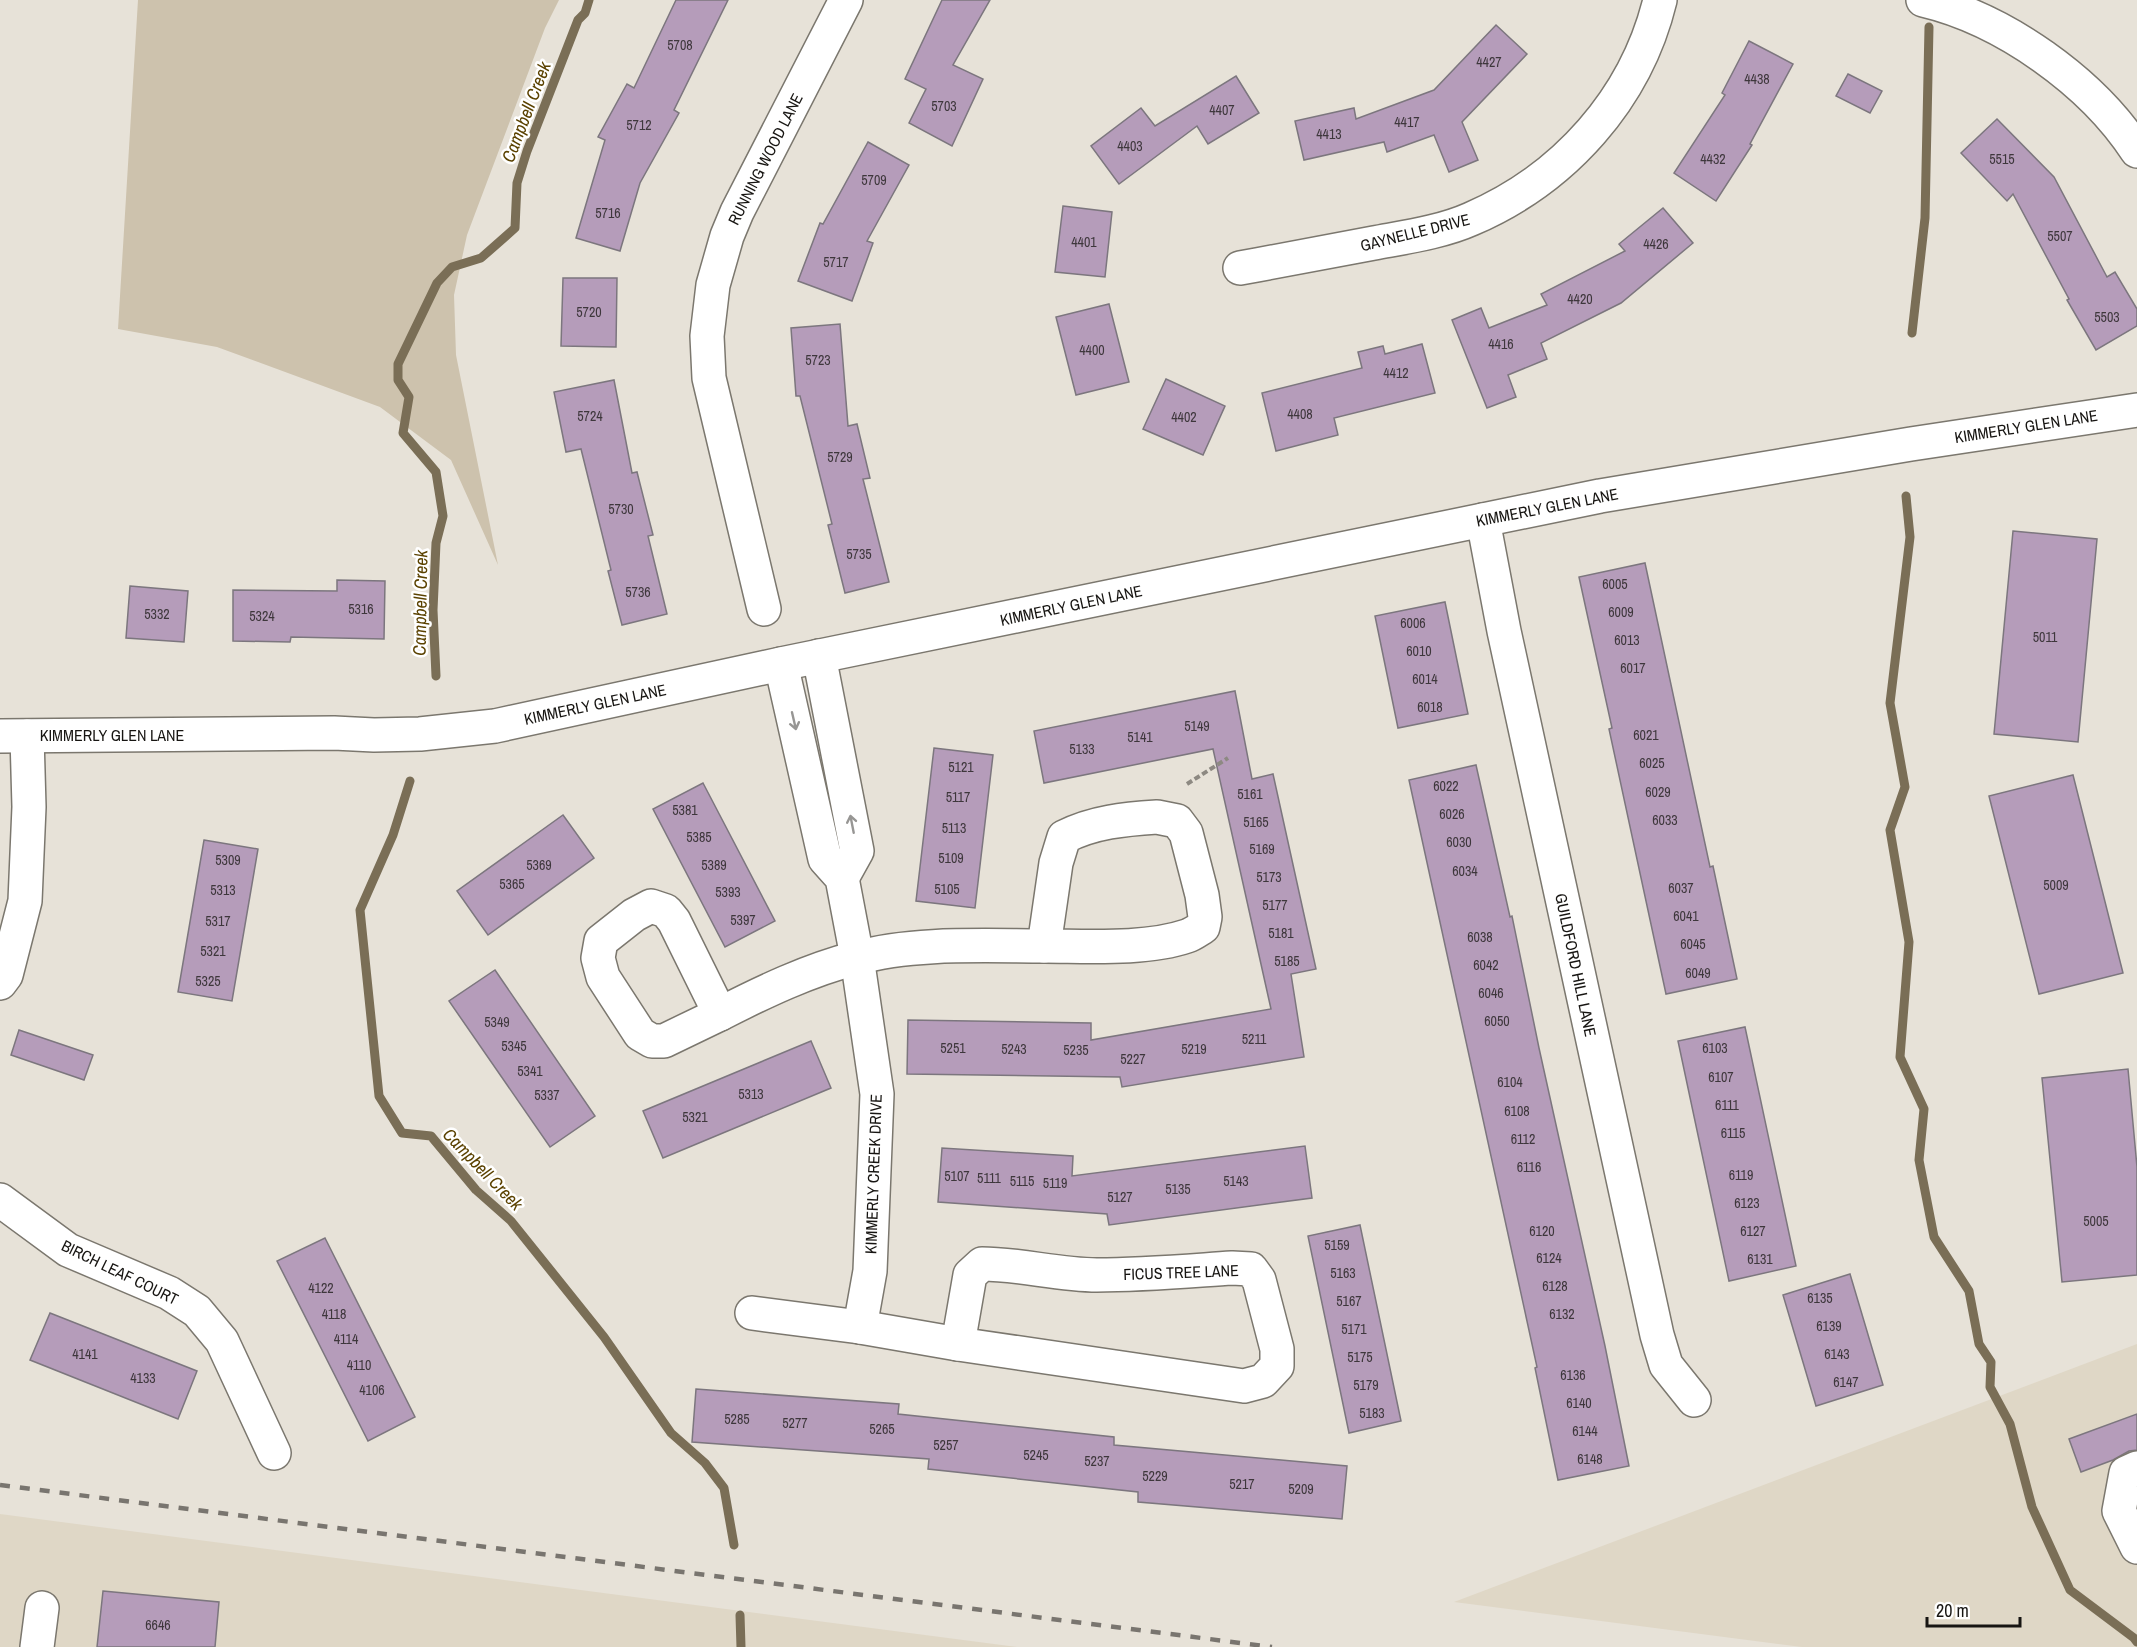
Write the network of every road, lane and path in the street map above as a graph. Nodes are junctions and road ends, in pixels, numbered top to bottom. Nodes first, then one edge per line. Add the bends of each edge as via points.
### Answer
1 (846, 0) edge
2 (1660, 0) edge
3 (1923, 0) edge
4 (2137, 151) edge
5 (1240, 268) dead end
6 (2137, 410) edge
7 (1483, 520) junction
8 (764, 609) dead end
9 (819, 656) junction
10 (781, 664) junction
11 (14, 736) edge
12 (1228, 758) dead end
13 (1188, 784) dead end
14 (842, 878) junction
15 (1044, 946) junction
16 (857, 957) junction
17 (0, 983) edge
18 (720, 1014) dead end
19 (0, 1200) edge
20 (752, 1313) dead end
21 (860, 1327) junction
22 (958, 1344) junction
23 (1694, 1400) dead end
24 (274, 1453) dead end
25 (2137, 1468) edge
26 (2135, 1540) edge
27 (42, 1608) dead end
28 (37, 1647) edge

1 - 8 street, RUNNING WOOD LANE via 737,212 713,285 707,336 709,378
2 - 5 street, GAYNELLE DRIVE via 1639,63 1595,129 1557,167 1513,198 1470,220 1414,235
3 - 4 street via 1982,21 2032,49 2078,84
6 - 7 street, KIMMERLY GLEN LANE via 1842,455
7 - 9 street, KIMMERLY GLEN LANE
7 - 23 street, GUILDFORD HILL LANE via 1657,1335 1666,1365
9 - 10 street, KIMMERLY GLEN LANE
14 -> 9 street via 857,851
10 - 11 street, KIMMERLY GLEN LANE via 495,726 420,734
10 -> 14 street, KIMMERLY CREEK DRIVE via 825,859
11 - 17 street via 29,807 25,902 6,975
12 - 13 path
14 - 16 street, KIMMERLY CREEK DRIVE
15 - 15 street via 1056,863 1065,837 1081,828 1124,820 1157,817 1177,821 1186,833 1202,895 1203,927 1189,936 1158,942
15 - 16 street via 954,946
16 - 18 street via 822,968
16 - 21 street, KIMMERLY CREEK DRIVE via 877,1094 870,1271
19 - 24 street, BIRCH LEAF COURT via 68,1250 169,1293 197,1311 222,1341
20 - 21 street, FICUS TREE LANE
21 - 22 street, FICUS TREE LANE
22 - 22 street, FICUS TREE LANE via 970,1275 982,1264 999,1264 1097,1275 1251,1269 1259,1280 1277,1349 1276,1366 1263,1381 1244,1386
25 - 26 street via 2126,1473 2119,1511
27 - 28 street

